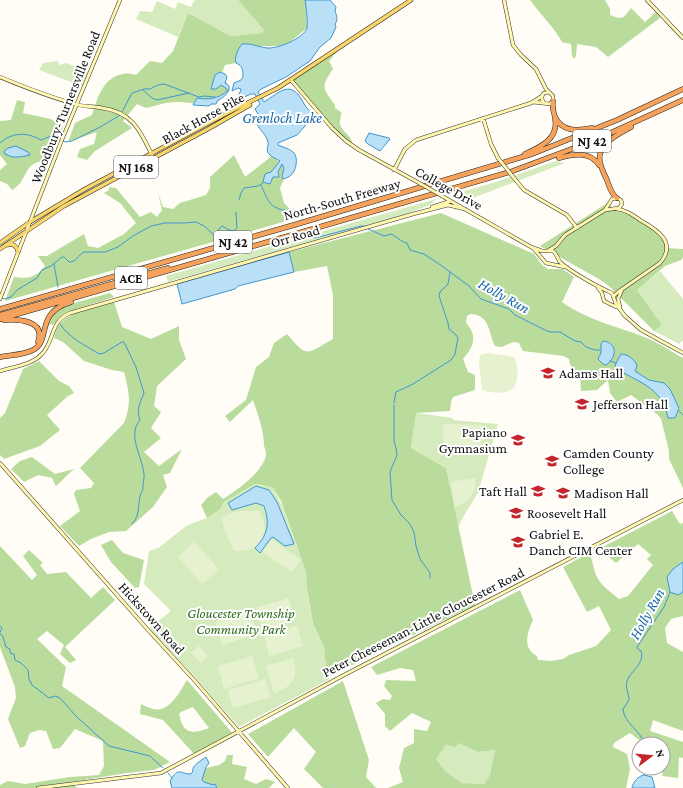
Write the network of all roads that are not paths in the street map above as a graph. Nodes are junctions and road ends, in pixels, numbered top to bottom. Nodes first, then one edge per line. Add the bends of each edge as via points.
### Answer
1 (120, 0) edge
2 (411, 0) edge
3 (504, 0) edge
4 (647, 0) edge
5 (683, 38) edge
6 (0, 77) edge
7 (291, 80) junction
8 (542, 80) junction
9 (683, 89) edge
10 (549, 92) junction
11 (543, 95) junction
12 (683, 100) edge
13 (553, 101) junction
14 (531, 103) junction
15 (545, 103) junction
16 (77, 105) junction
17 (648, 117) junction
18 (483, 118) junction
19 (617, 120) junction
20 (152, 156) junction
21 (513, 160) junction
22 (536, 164) junction
23 (394, 170) junction
24 (618, 198) junction
25 (451, 201) junction
26 (610, 201) junction
27 (621, 202) junction
28 (464, 209) junction
29 (615, 209) junction
30 (605, 210) junction
31 (629, 213) junction
32 (414, 214) junction
33 (30, 222) junction
34 (576, 228) junction
35 (26, 232) junction
36 (262, 243) junction
37 (558, 243) junction
38 (0, 244) edge
39 (6, 245) junction
40 (531, 247) junction
41 (0, 249) edge
42 (548, 250) junction
43 (18, 252) junction
44 (557, 256) junction
45 (543, 260) junction
46 (551, 264) junction
47 (567, 267) junction
48 (592, 282) junction
49 (126, 283) junction
50 (630, 284) junction
51 (609, 292) junction
52 (603, 297) junction
53 (614, 297) junction
54 (0, 298) edge
55 (608, 303) junction
56 (0, 309) edge
57 (0, 315) edge
58 (625, 316) junction
59 (0, 320) edge
60 (683, 353) edge
61 (0, 356) edge
62 (0, 371) edge
63 (0, 463) edge
64 (683, 500) edge
65 (239, 732) junction
66 (38, 788) edge
67 (288, 788) edge

1 - 16 street, Woodbury-Turnersville Road
2 - 7 main road, Black Horse Pike / NJ 168
3 - 8 street via 513,45 536,69
4 - 5 street
6 - 16 street
7 - 20 main road, Black Horse Pike / NJ 168
7 - 23 street, College Drive via 339,136
8 - 10 street
8 - 11 street
9 - 19 highway, North-South Freeway / NJ 42
10 - 11 street
10 - 13 street via 553,95
11 - 14 street
11 - 15 street via 542,100
12 - 17 highway, North-South Freeway / NJ 42
13 - 15 street
13 - 19 highway via 552,108 558,122 568,129 583,130
14 - 15 street
14 - 18 street
15 - 21 highway via 551,109 555,120 554,134 540,147
16 - 20 street via 112,109 127,116 138,128
16 - 33 street, Woodbury-Turnersville Road
17 - 22 highway, North-South Freeway / NJ 42
17 - 24 highway via 610,140 600,154 601,165 612,194
18 - 23 street via 416,140 405,149
18 - 34 street, bridge via 498,158 524,190 567,215
19 - 21 highway, North-South Freeway / NJ 42
20 - 33 main road, Black Horse Pike / NJ 168 via 85,189
20 - 35 main road, Black Horse Pike / NJ 168 via 55,211
21 - 56 highway, North-South Freeway / NJ 42
22 - 26 highway via 570,155 581,154 591,157 600,166 611,193
22 - 36 highway, North-South Freeway / NJ 42
23 - 25 street, College Drive, bridge
24 - 26 street
24 - 27 street
25 - 28 street, College Drive
25 - 32 street, Orr Road
26 - 29 street
26 - 30 street
27 - 29 street via 621,206
27 - 31 street
28 - 32 street, Orr Road via 448,205
28 - 40 street, College Drive
29 - 30 street
29 - 31 street
30 - 34 street
31 - 50 street via 660,233 666,246 660,263
32 - 62 street, Orr Road via 70,312 55,326 41,356
33 - 35 street, Woodbury-Turnersville Road
33 - 38 main road, Black Horse Pike / NJ 168
34 - 37 street
35 - 39 main road, Black Horse Pike / NJ 168
35 - 43 street, Woodbury-Turnersville Road
36 - 49 highway, North-South Freeway / NJ 42
36 - 57 highway, ACE
37 - 42 street
37 - 44 street
39 - 41 main road, Black Horse Pike / NJ 168
39 - 43 main road via 15,246
40 - 42 street, College Drive
40 - 45 street, College Drive
42 - 44 street
42 - 45 street via 543,254
43 - 54 street, Woodbury-Turnersville Road
44 - 46 street
44 - 47 street
45 - 46 street via 546,264
46 - 47 street
47 - 48 street
48 - 51 street
48 - 52 street
49 - 59 highway, North-South Freeway / NJ 42
49 - 61 highway via 59,306 48,319 40,343 35,349 26,353
50 - 51 street
50 - 53 street
50 - 58 street via 621,291 618,299
51 - 52 street
51 - 53 street
52 - 55 street
53 - 55 street via 613,302
53 - 58 street
55 - 58 street
58 - 60 street via 641,330
59 - 61 highway via 18,319 32,323 38,329 39,338 32,348
63 - 65 street, Hickstown Road
64 - 65 street, Peter Cheeseman-Little Gloucester Road
65 - 66 street, Peter Cheeseman-Little Gloucester Road via 161,773
65 - 67 street, Hickstown Road

